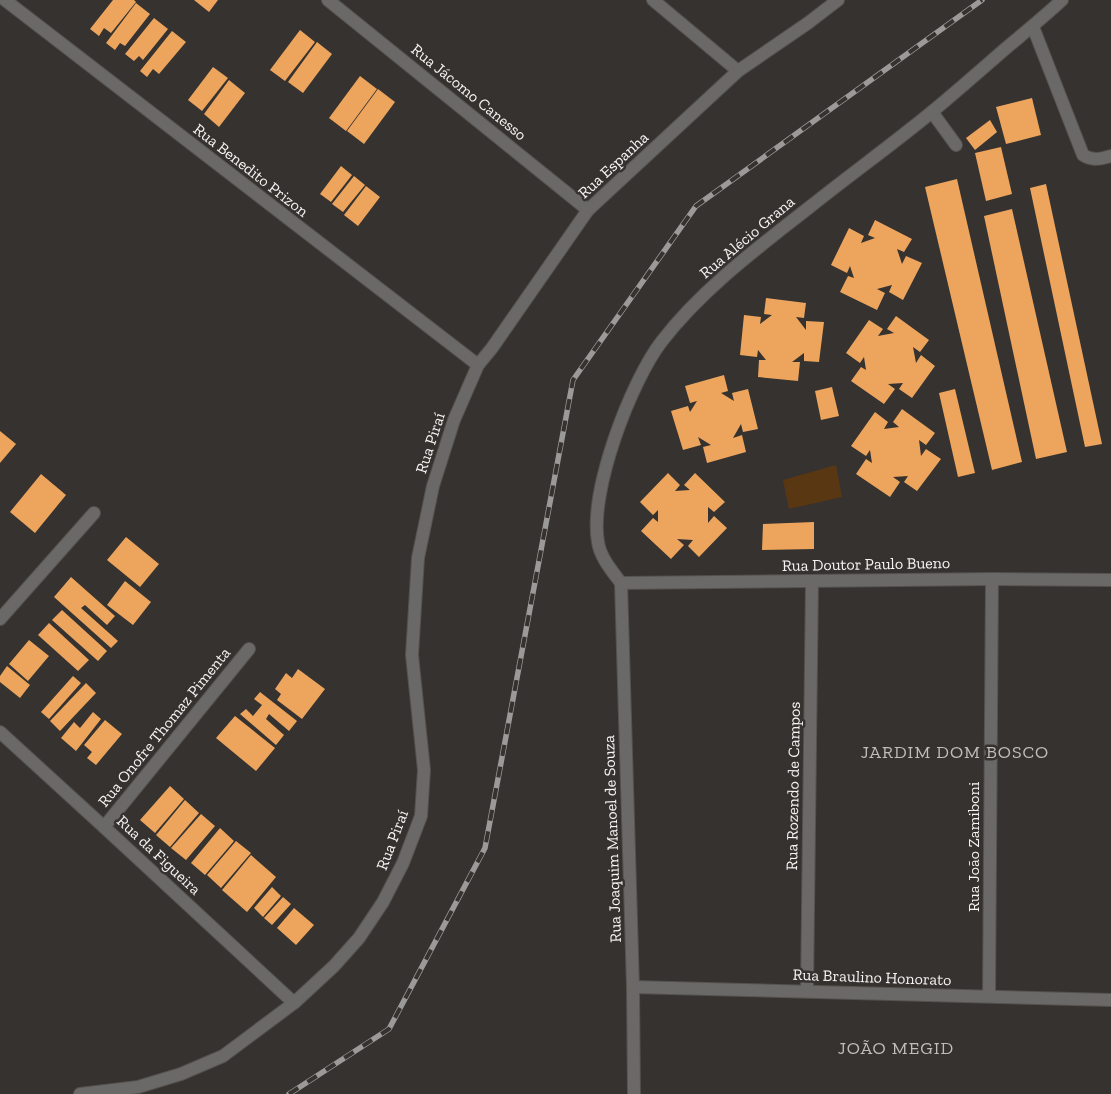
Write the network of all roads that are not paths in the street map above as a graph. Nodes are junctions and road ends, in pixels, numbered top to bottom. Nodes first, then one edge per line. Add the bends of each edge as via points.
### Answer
1 (5, 0) edge
2 (328, 0) edge
3 (653, 0) edge
4 (838, 0) edge
5 (1062, 0) edge
6 (1032, 27) junction
7 (738, 71) junction
8 (932, 112) junction
9 (956, 145) dead end
10 (1111, 156) edge
11 (588, 210) junction
12 (478, 366) junction
13 (94, 513) dead end
14 (992, 579) junction
15 (1111, 580) edge
16 (812, 581) junction
17 (621, 583) junction
18 (0, 619) edge
19 (249, 649) dead end
20 (0, 732) edge
21 (104, 827) junction
22 (633, 987) junction
23 (807, 992) junction
24 (988, 996) junction
25 (1111, 1000) edge
26 (294, 1003) junction
27 (80, 1094) edge
28 (634, 1094) edge

1 - 12 street, Rua Benedito Prizon
2 - 11 street, Rua Jácomo Canesso
3 - 7 street
4 - 7 street, Rua Espanha
5 - 6 street, Rua Alécio Grana
6 - 8 street, Rua Alécio Grana
6 - 10 street via 1083,155 1089,159
7 - 11 street, Rua Espanha
8 - 9 street
8 - 17 street, Rua Alécio Grana via 759,247 706,293 662,341 643,369 611,449 598,516 598,542 605,561
11 - 12 street, Rua Espanha
12 - 26 street, Rua Piraí via 454,420 433,486 418,558 412,655 424,770 421,816 404,863 359,938
13 - 18 street
14 - 15 street, Rua Doutor Paulo Bueno
14 - 16 street, Rua Doutor Paulo Bueno
14 - 24 street, Rua João Zamiboni
16 - 17 street, Rua Doutor Paulo Bueno
16 - 23 street, Rua Rozendo de Campos
17 - 22 street, Rua Joaquim Manoel de Souza
19 - 21 street, Rua Onofre Thomaz Pimenta
20 - 21 street, Rua da Figueira
21 - 26 street, Rua da Figueira
22 - 23 street, Rua Braulino Honorato
22 - 28 street, Rua Joaquim Manoel de Souza
23 - 24 street, Rua Braulino Honorato
24 - 25 street, Rua Braulino Honorato
26 - 27 street, Rua Piraí via 222,1056 181,1074 138,1087

